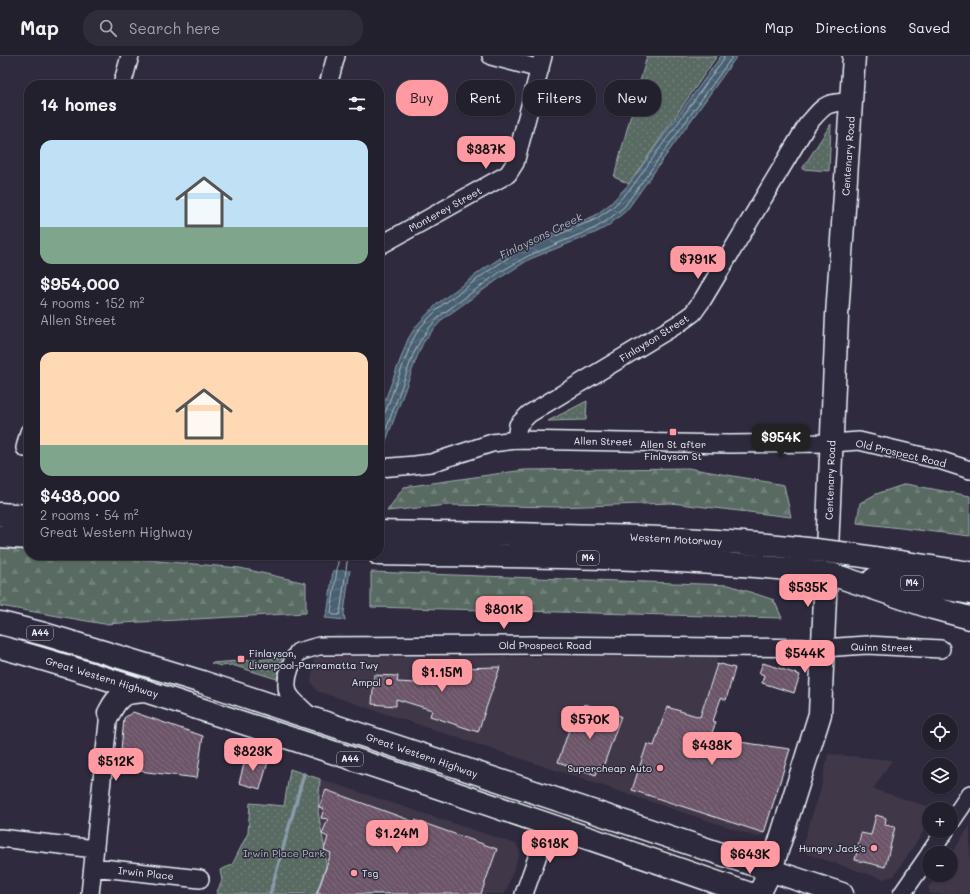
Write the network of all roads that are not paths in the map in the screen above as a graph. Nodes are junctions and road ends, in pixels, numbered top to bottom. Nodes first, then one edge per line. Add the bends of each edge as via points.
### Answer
1 (130, 56) edge
2 (336, 56) edge
3 (491, 56) edge
4 (854, 56) edge
5 (541, 62) edge
6 (123, 80) edge
7 (329, 80) edge
8 (852, 102) junction
9 (384, 243) edge
10 (516, 440) junction
11 (832, 443) junction
12 (386, 467) edge
13 (970, 470) edge
14 (0, 514) edge
15 (24, 516) edge
16 (384, 532) edge
17 (0, 536) edge
18 (24, 538) edge
19 (384, 554) edge
20 (970, 573) edge
21 (847, 578) junction
22 (970, 593) edge
23 (970, 618) edge
24 (0, 623) edge
25 (0, 647) edge
26 (823, 648) junction
27 (941, 649) dead end
28 (148, 691) junction
29 (109, 713) joint
30 (313, 718) junction
31 (970, 794) edge
32 (958, 812) edge
33 (549, 824) junction
34 (0, 838) edge
35 (95, 848) junction
36 (922, 865) edge
37 (93, 867) junction
38 (771, 870) junction
39 (200, 878) dead end
40 (90, 894) edge
41 (524, 894) edge
42 (750, 894) edge
43 (759, 894) edge
44 (842, 894) edge
45 (902, 894) edge

1 - 6 street
2 - 7 street
3 - 5 street
4 - 8 main road, Centenary Road
5 - 9 street, Monterey Street via 515,163 508,174
8 - 10 street, Finlayson Street via 834,102 824,106 807,125 693,313 529,414 518,425
8 - 11 main road, Centenary Road via 837,316
10 - 11 street, Allen Street
10 - 12 street, Allen Street via 492,443 431,463
11 - 13 street, Old Prospect Road via 859,441
11 - 26 main road, Centenary Road
14 - 15 main road
16 - 20 main road, Western Motorway / M4, bridge via 625,536 720,541 856,555
17 - 18 main road
19 - 21 main road, M4, bridge via 706,562 796,570
21 - 22 main road, M4 via 913,583
21 - 23 main road
24 - 30 main road, Great Western Highway / A44 via 202,682
25 - 28 main road, Great Western Highway / A44
26 - 27 street, Quinn Street via 867,645
26 - 30 street, Old Prospect Road via 319,646 298,652 291,664 288,680 288,692
26 - 38 main road, Centenary Road via 820,714
28 - 29 main road via 122,696 115,701
28 - 33 main road, Great Western Highway / A44
29 - 35 street
30 - 38 main road, Great Western Highway / A44
31 - 32 street
33 - 41 street
33 - 42 main road, Great Western Highway / A44
34 - 35 street
35 - 37 street
36 - 45 street
37 - 39 street, Irwin Place
37 - 40 street
38 - 43 main road, Centenary Road
38 - 44 main road, Great Western Highway / A44

